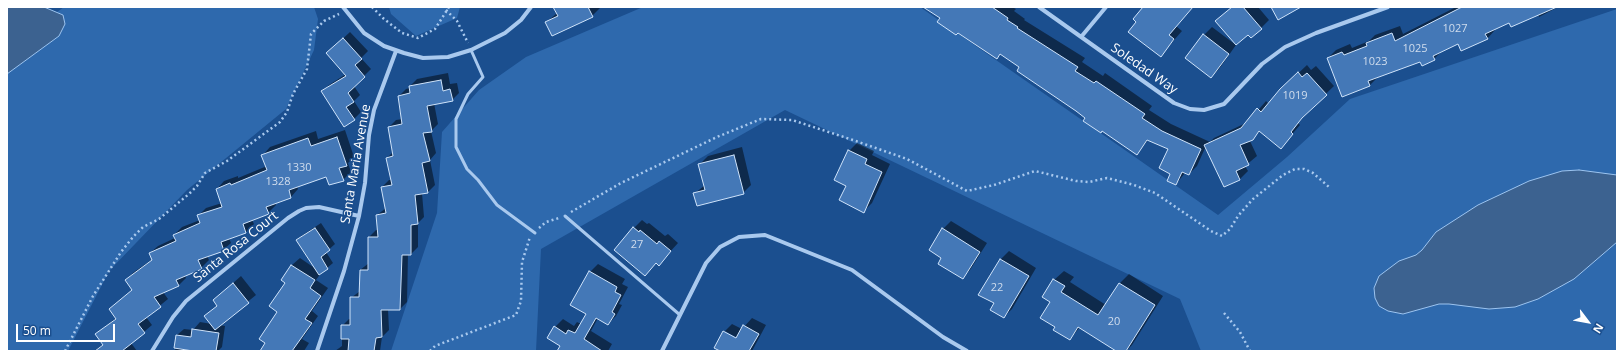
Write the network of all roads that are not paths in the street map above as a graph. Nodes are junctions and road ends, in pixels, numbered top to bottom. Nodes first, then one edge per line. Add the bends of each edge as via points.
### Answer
1 (531, 7) edge
2 (1039, 7) edge
3 (1106, 7) edge
4 (1388, 7) edge
5 (344, 9) edge
6 (1081, 37) junction
7 (471, 50) junction
8 (396, 51) junction
9 (359, 216) junction
10 (565, 216) road end
11 (535, 233) road end
12 (680, 315) junction
13 (152, 351) edge
14 (317, 351) edge
15 (662, 351) edge
16 (967, 351) edge

1 - 7 street via 521,20 505,33
2 - 6 street, Soledad Way
3 - 6 street
4 - 6 street, Soledad Way via 1285,47 1262,64 1224,104 1204,110 1174,104
5 - 8 street via 364,33
7 - 8 street via 448,57 423,58
7 - 11 lane via 484,77 468,94 456,119 456,147 467,169 497,205
8 - 9 street, Santa Maria Avenue via 372,117
9 - 13 street, Santa Rosa Court via 319,207 299,211 186,301
9 - 14 street, Santa Maria Avenue via 344,271
10 - 12 lane
12 - 15 street
12 - 16 street via 706,263 720,247 740,237 765,235 852,270 943,337

